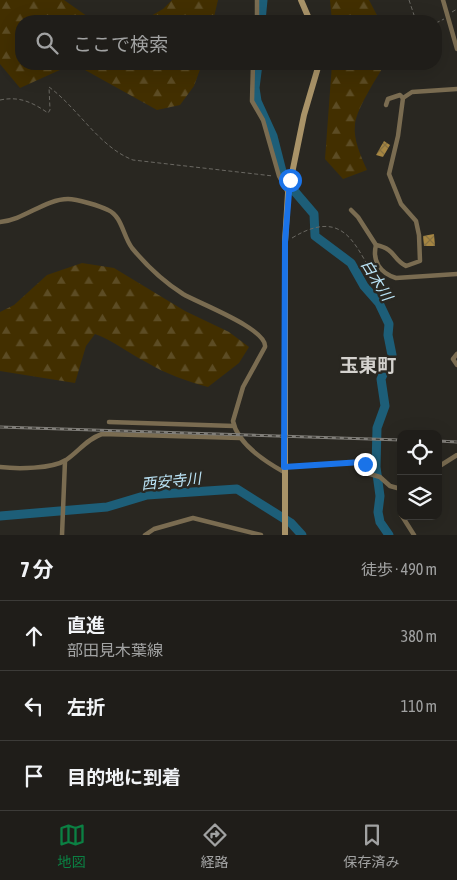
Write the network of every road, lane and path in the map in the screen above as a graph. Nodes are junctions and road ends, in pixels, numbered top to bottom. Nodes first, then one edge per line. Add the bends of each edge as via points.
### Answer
1 (257, 0) edge
2 (301, 0) edge
3 (409, 0) edge
4 (443, 0) edge
5 (257, 15) edge
6 (307, 15) edge
7 (414, 15) edge
8 (457, 49) edge
9 (253, 70) edge
10 (317, 70) edge
11 (457, 89) edge
12 (403, 98) junction
13 (0, 100) edge
14 (386, 105) dead end
15 (279, 176) junction
16 (288, 191) junction
17 (351, 210) dead end
18 (0, 222) edge
19 (285, 242) junction
20 (376, 245) junction
21 (457, 274) edge
22 (391, 276) junction
23 (457, 354) edge
24 (457, 365) edge
25 (109, 422) dead end
26 (234, 426) junction
27 (240, 438) junction
28 (457, 455) edge
29 (65, 461) junction
30 (442, 464) edge
31 (0, 468) edge
32 (284, 470) junction
33 (397, 488) edge
34 (404, 520) edge
35 (62, 535) edge
36 (145, 535) edge
37 (262, 535) edge
38 (285, 535) edge
39 (414, 535) edge

1 - 5 street
2 - 6 main road
3 - 7 path
4 - 8 street
9 - 15 street via 252,101 263,120
10 - 16 main road
11 - 12 street via 412,92
12 - 14 street via 400,94 388,99
12 - 20 street via 389,174 401,204 416,221 420,235 420,261 406,266 386,247
13 - 15 path via 22,99 48,113 49,87 66,99 115,150 133,160
15 - 16 street
16 - 19 main road
17 - 20 street
18 - 26 street via 12,221 48,204 68,199 108,210 117,216 130,246 149,267 180,292 221,311 262,336 266,347 243,387 235,410
19 - 22 path via 304,231 326,227 341,230 376,275 386,282
19 - 32 main road
20 - 22 street via 374,260
21 - 22 street via 414,278
23 - 24 street via 453,359
25 - 26 street
26 - 27 street
27 - 29 street via 102,434
27 - 32 street via 274,466
28 - 30 street
29 - 31 street via 25,470
29 - 35 street
32 - 33 street via 362,462 373,475
32 - 38 main road
34 - 39 street
36 - 37 street via 154,529 193,518

